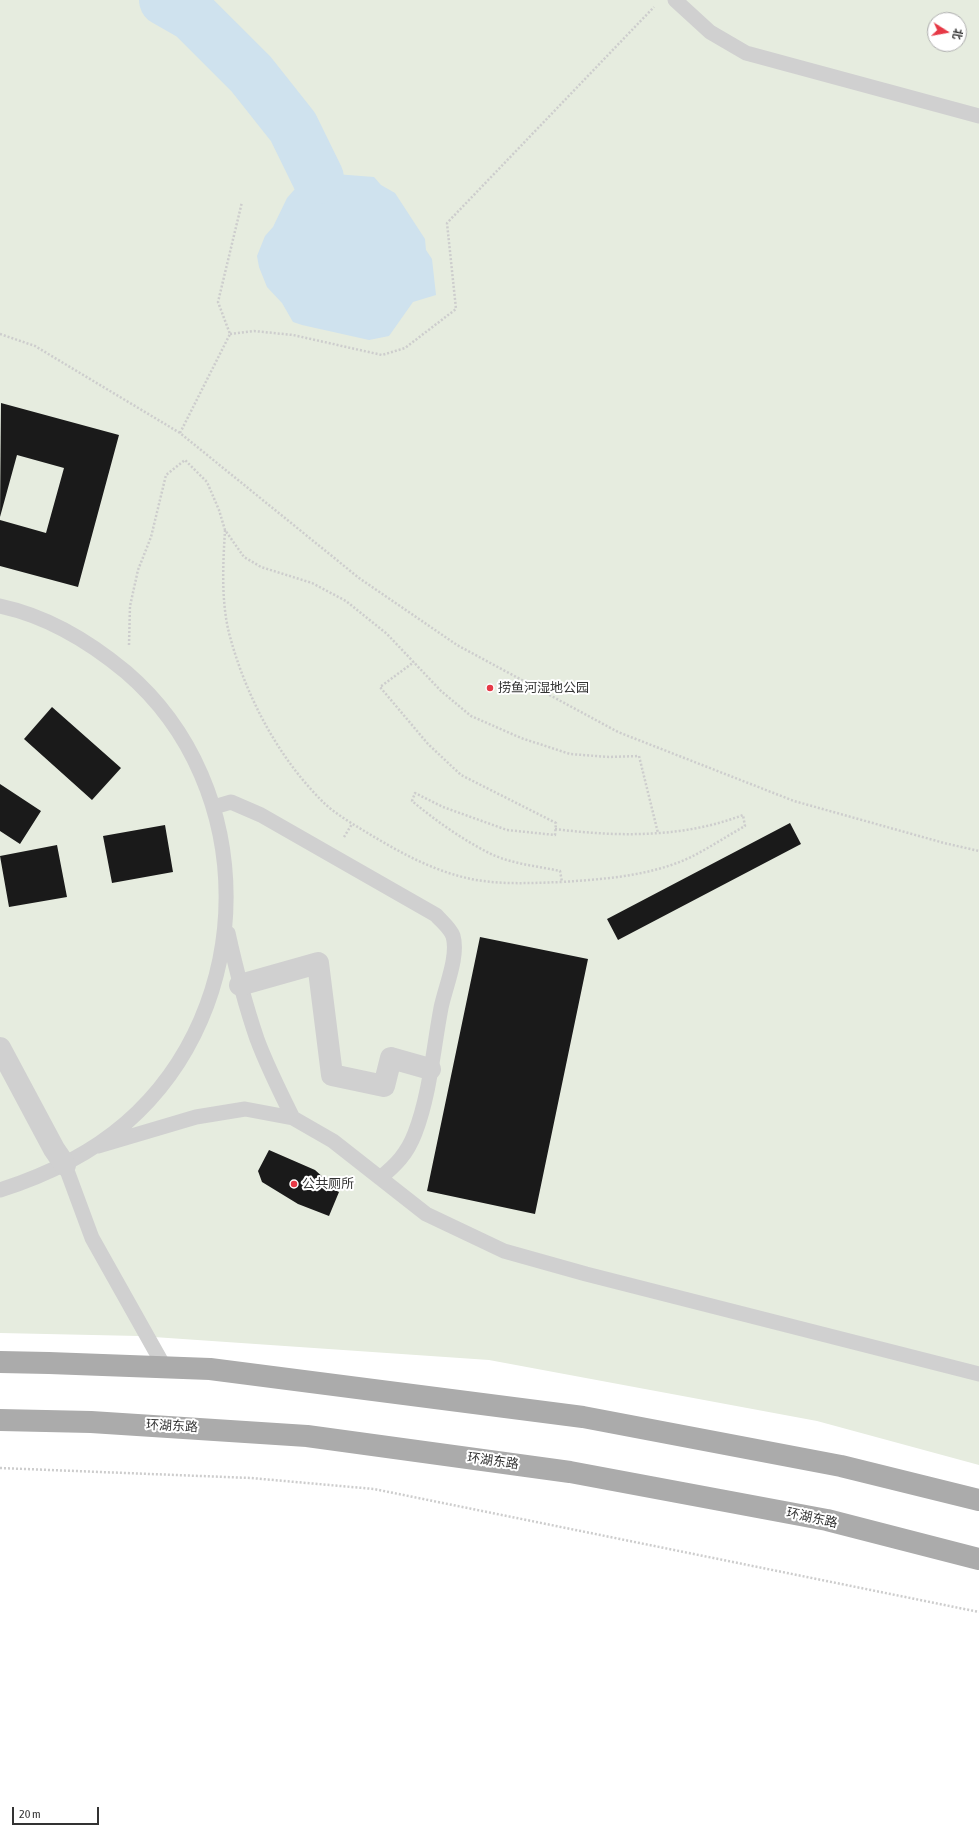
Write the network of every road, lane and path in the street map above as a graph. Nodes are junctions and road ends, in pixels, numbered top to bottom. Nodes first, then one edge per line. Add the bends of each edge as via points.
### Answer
1 (675, 0) edge
2 (655, 6) dead end
3 (979, 116) edge
4 (242, 202) dead end
5 (0, 334) edge
6 (230, 334) junction
7 (180, 433) junction
8 (224, 530) junction
9 (0, 606) edge
10 (414, 662) junction
11 (121, 668) junction
12 (214, 807) junction
13 (555, 829) junction
14 (658, 833) junction
15 (979, 851) edge
16 (562, 882) junction
17 (226, 924) junction
18 (240, 984) junction
19 (0, 1048) edge
20 (430, 1069) junction
21 (293, 1118) junction
22 (98, 1146) junction
23 (65, 1165) junction
24 (380, 1178) junction
25 (0, 1190) edge
26 (0, 1362) edge
27 (164, 1368) junction
28 (979, 1374) edge
29 (0, 1420) edge
30 (0, 1468) edge
31 (979, 1500) edge
32 (979, 1559) edge
33 (979, 1612) edge

1 - 3 lane via 710,32 746,53
2 - 6 path via 447,223 456,309 405,348 382,354 293,335 254,331
4 - 6 path via 218,302
5 - 7 path via 35,346
6 - 7 path
7 - 15 path via 359,578 457,645 618,732 794,801
8 - 10 path via 244,556 261,567 312,583 346,601 387,634
8 - 11 path via 207,482 185,460 166,475 151,537 138,570 130,606 130,644
8 - 16 path via 223,578 229,632 243,678 267,728 322,802 352,824 391,847 435,868 471,879 516,884
9 - 11 lane via 46,621 79,638
10 - 13 path via 380,688 423,738 461,775 556,823
10 - 14 path via 441,691 471,716 521,738 570,754 639,756
11 - 12 lane via 139,683 185,742
12 - 17 lane via 223,848 227,886
12 - 20 lane via 231,802 261,815 436,915 447,926 453,937 453,962
13 - 14 path via 594,834
13 - 16 path via 555,835 507,830 443,807 415,793 412,801 435,821 491,854 560,871
14 - 16 path via 683,831 743,815 745,826 691,857 658,870 612,878
17 - 18 lane
17 - 22 lane via 220,962 210,998 177,1065 154,1095
18 - 20 street via 318,963 332,1075 384,1086 391,1058
18 - 21 lane via 258,1041
19 - 23 street
20 - 24 lane via 426,1098 415,1134 400,1162
21 - 22 lane via 245,1109 196,1117
21 - 24 lane via 333,1140
22 - 23 lane
23 - 25 lane
23 - 27 lane via 92,1238
24 - 28 lane via 426,1214 504,1251
26 - 27 main road
27 - 31 main road via 294,1379 583,1416 841,1466
29 - 32 main road, 环湖东路 via 91,1422 300,1435 562,1471 827,1520
30 - 33 path via 252,1478 374,1489

